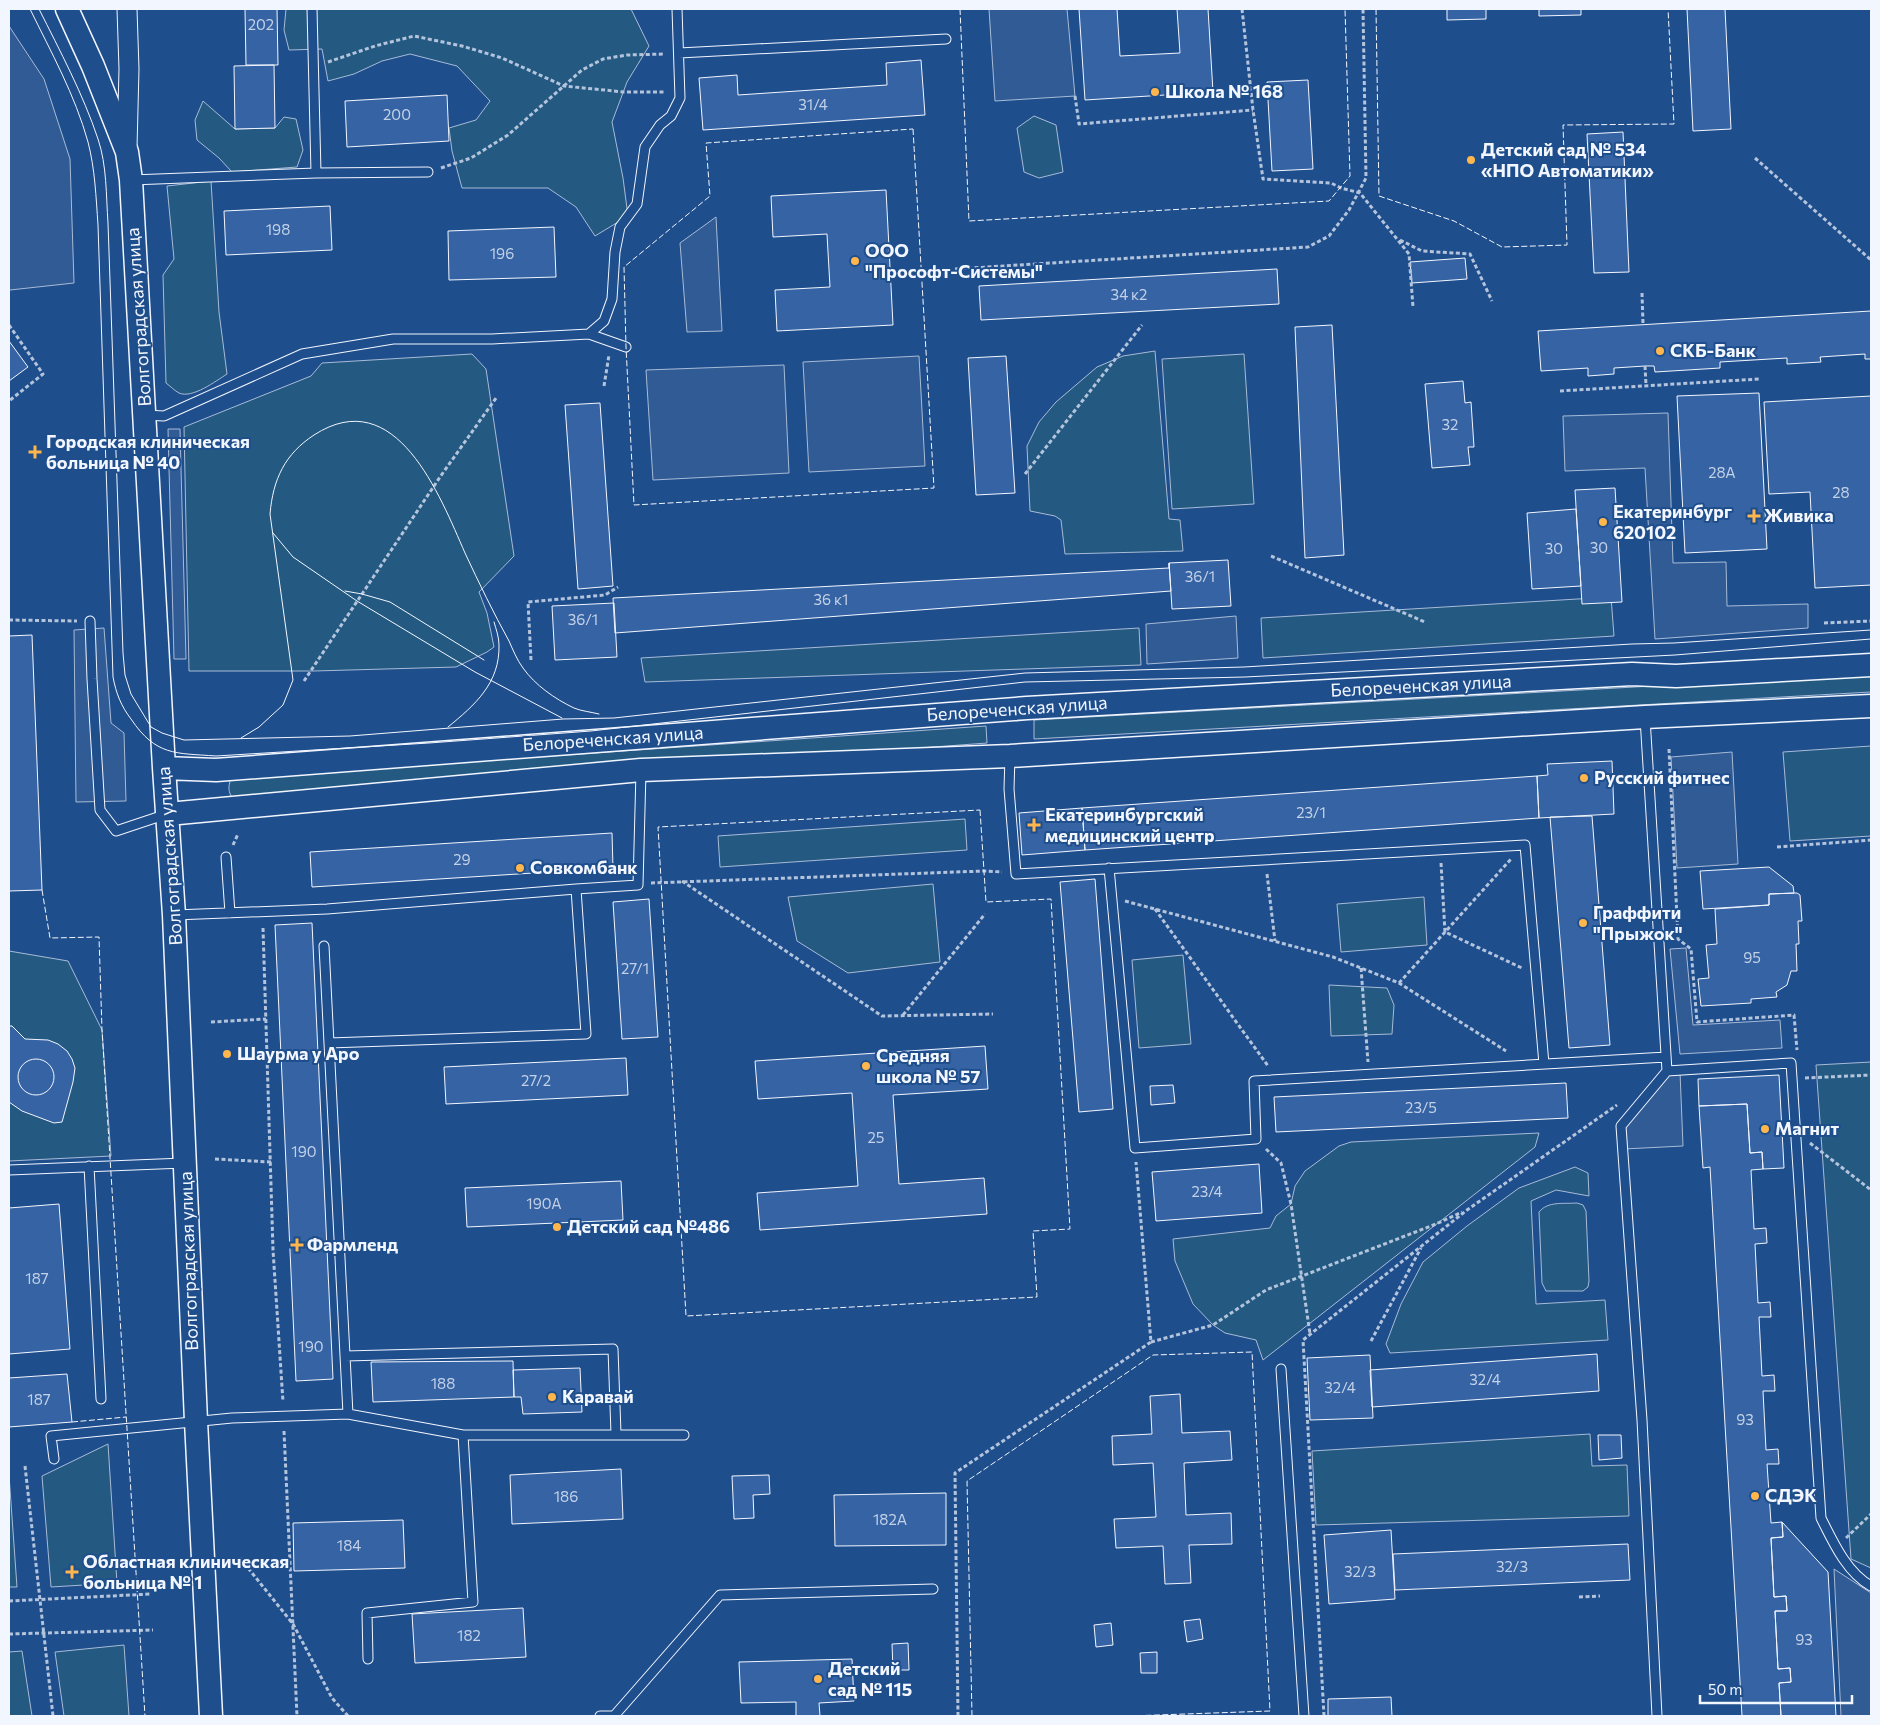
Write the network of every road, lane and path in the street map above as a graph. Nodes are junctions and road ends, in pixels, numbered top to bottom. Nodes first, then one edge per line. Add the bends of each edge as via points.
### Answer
1 (67, 9) edge
2 (127, 9) edge
3 (312, 9) edge
4 (677, 9) edge
5 (1242, 9) edge
6 (1363, 9) edge
7 (946, 38) dead end
8 (679, 53) junction
9 (313, 67) junction
10 (564, 86) junction
11 (680, 93) junction
12 (1075, 96) dead end
13 (1253, 110) junction
14 (127, 152) junction
15 (1755, 158) dead end
16 (316, 172) junction
17 (428, 172) joint
18 (131, 180) junction
19 (1360, 192) junction
20 (1397, 239) junction
21 (1871, 260) edge
22 (955, 269) dead end
23 (1642, 293) dead end
24 (1492, 302) dead end
25 (1413, 307) dead end
26 (1643, 324) dead end
27 (9, 325) edge
28 (1142, 325) dead end
29 (589, 334) junction
30 (626, 347) joint
31 (1645, 366) dead end
32 (1759, 379) dead end
33 (604, 386) dead end
34 (1646, 386) junction
35 (1560, 391) dead end
36 (496, 398) dead end
37 (9, 401) edge
38 (145, 415) junction
39 (1025, 474) dead end
40 (1271, 556) dead end
41 (618, 587) dead end
42 (9, 620) edge
43 (90, 621) joint
44 (1871, 621) edge
45 (1425, 622) dead end
46 (1824, 623) dead end
47 (531, 660) dead end
48 (1871, 664) edge
49 (304, 681) dead end
50 (1871, 706) edge
51 (1645, 717) junction
52 (1669, 749) dead end
53 (1010, 756) junction
54 (164, 768) junction
55 (640, 770) junction
56 (168, 814) junction
57 (1871, 840) edge
58 (1524, 845) junction
59 (1777, 847) dead end
60 (1441, 850) junction
61 (226, 857) dead end
62 (1265, 859) junction
63 (1110, 868) junction
64 (1016, 874) junction
65 (681, 881) junction
66 (638, 885) junction
67 (576, 889) junction
68 (1112, 900) junction
69 (1155, 908) junction
70 (230, 913) junction
71 (985, 914) dead end
72 (174, 915) junction
73 (263, 928) dead end
74 (1445, 932) junction
75 (1275, 941) junction
76 (324, 946) dead end
77 (1361, 968) junction
78 (1536, 974) junction
79 (1399, 983) junction
80 (993, 1014) dead end
81 (902, 1015) junction
82 (266, 1019) junction
83 (211, 1022) dead end
84 (328, 1042) junction
85 (1798, 1051) dead end
86 (1666, 1057) junction
87 (1544, 1064) junction
88 (1528, 1065) junction
89 (1667, 1071) junction
90 (1369, 1074) junction
91 (1871, 1075) edge
92 (1791, 1078) junction
93 (1277, 1080) junction
94 (1619, 1104) dead end
95 (1795, 1132) junction
96 (1256, 1139) junction
97 (1135, 1148) junction
98 (216, 1159) dead end
99 (271, 1162) junction
100 (185, 1163) junction
101 (88, 1166) junction
102 (9, 1170) edge
103 (1871, 1190) edge
104 (1467, 1210) junction
105 (1422, 1245) junction
106 (1301, 1277) junction
107 (1310, 1334) junction
108 (1371, 1341) dead end
109 (1151, 1342) junction
110 (345, 1356) junction
111 (1281, 1370) dead end
112 (101, 1399) dead end
113 (348, 1414) junction
114 (284, 1417) junction
115 (196, 1422) junction
116 (616, 1434) junction
117 (464, 1435) junction
118 (684, 1435) dead end
119 (54, 1459) dead end
120 (25, 1466) dead end
121 (1871, 1514) edge
122 (1836, 1548) junction
123 (240, 1558) dead end
124 (1871, 1586) edge
125 (933, 1589) dead end
126 (151, 1594) dead end
127 (1600, 1596) dead end
128 (1579, 1597) dead end
129 (40, 1600) junction
130 (9, 1601) edge
131 (293, 1624) junction
132 (153, 1630) dead end
133 (44, 1633) junction
134 (9, 1634) edge
135 (368, 1659) dead end
136 (53, 1716) edge
137 (211, 1716) edge
138 (297, 1716) edge
139 (348, 1716) edge
140 (600, 1716) edge
141 (958, 1716) edge
142 (1304, 1716) edge
143 (1324, 1716) edge
144 (1657, 1716) edge

1 - 14 street, Волгоградская улица
2 - 14 street
3 - 9 lane
4 - 8 lane
5 - 13 path
6 - 19 path via 1366,178
7 - 8 lane
8 - 10 path via 603,58
8 - 11 lane
9 - 10 path via 414,36 502,58
9 - 16 lane
10 - 11 path
10 - 17 path via 508,135 471,158
11 - 29 lane via 671,116 660,125 644,148 637,204 620,227 612,299 604,321
12 - 13 path via 1079,124
13 - 19 path via 1263,179 1331,183
14 - 18 street, Волгоградская улица
15 - 21 path
16 - 17 lane
16 - 18 lane
18 - 38 street, Волгоградская улица
19 - 20 path
19 - 22 path via 1330,236 1308,247
20 - 24 path via 1422,251 1470,254
20 - 25 path via 1409,254
23 - 26 path
27 - 37 path via 43,374
28 - 39 path
29 - 30 lane
29 - 38 lane via 492,339 393,339 302,354 164,416
30 - 33 path via 610,349
31 - 34 path
32 - 34 path
34 - 35 path
36 - 49 path
38 - 54 street, Волгоградская улица
40 - 45 path
41 - 47 path via 605,595 528,602
42 - 43 path
43 - 56 lane via 100,810 116,831
44 - 46 path
48 - 54 street, Белореченская улица via 1027,708 216,770
50 - 51 street, Белореченская улица
51 - 53 street, Белореченская улица
51 - 86 lane
52 - 85 path via 1678,939 1691,950 1697,1022 1794,1015
53 - 55 street, Белореченская улица
53 - 64 lane via 1009,789
54 - 56 street, Волгоградская улица
55 - 56 street, Белореченская улица
55 - 66 lane
56 - 72 street, Волгоградская улица
57 - 59 path
58 - 60 lane
58 - 74 path
58 - 78 lane
60 - 62 lane
60 - 74 path
61 - 70 lane
62 - 63 lane
62 - 75 path
63 - 64 lane
63 - 68 lane
64 - 65 path via 984,871
65 - 66 path
65 - 81 path via 882,1016
66 - 67 lane
67 - 70 lane via 327,909
67 - 84 lane via 586,1034
68 - 69 path
68 - 97 lane
69 - 75 path
69 - 93 path
70 - 72 lane
71 - 81 path
72 - 100 street, Волгоградская улица
73 - 82 path
74 - 78 path
74 - 79 path
75 - 77 path
76 - 84 lane
77 - 79 path
77 - 90 path
78 - 87 lane
79 - 88 path
80 - 81 path
82 - 83 path
82 - 99 path
84 - 110 lane
86 - 87 lane
86 - 89 lane
87 - 88 lane
88 - 90 lane
89 - 92 lane via 1791,1063
89 - 144 lane via 1621,1126 1642,1420
90 - 93 lane
91 - 92 path
92 - 95 lane
93 - 96 lane via 1254,1081
94 - 104 path
95 - 103 path
95 - 122 lane via 1821,1518
96 - 97 lane
96 - 106 path via 1281,1163 1292,1204
97 - 109 path
98 - 99 path
99 - 114 path
100 - 101 lane
100 - 115 street, Волгоградская улица
101 - 102 lane
101 - 112 lane
104 - 105 path
104 - 106 path
105 - 107 path
105 - 108 path
106 - 107 path
106 - 109 path via 1266,1290 1212,1325
107 - 143 path via 1303,1340
109 - 141 path via 955,1473
110 - 113 lane
110 - 116 lane via 614,1349
111 - 142 lane
113 - 114 lane
113 - 117 lane
114 - 115 lane
114 - 131 path
115 - 119 lane via 51,1436
115 - 137 street, Волгоградская улица
116 - 117 lane
116 - 118 lane
117 - 135 lane via 473,1602 367,1613
120 - 129 path
121 - 122 path
122 - 124 lane via 1862,1581
123 - 131 path
125 - 140 lane via 720,1595 614,1716
126 - 129 path
127 - 128 path
129 - 130 path
129 - 133 path
131 - 138 path
131 - 139 path via 332,1698
132 - 133 path
133 - 134 path
133 - 136 path

